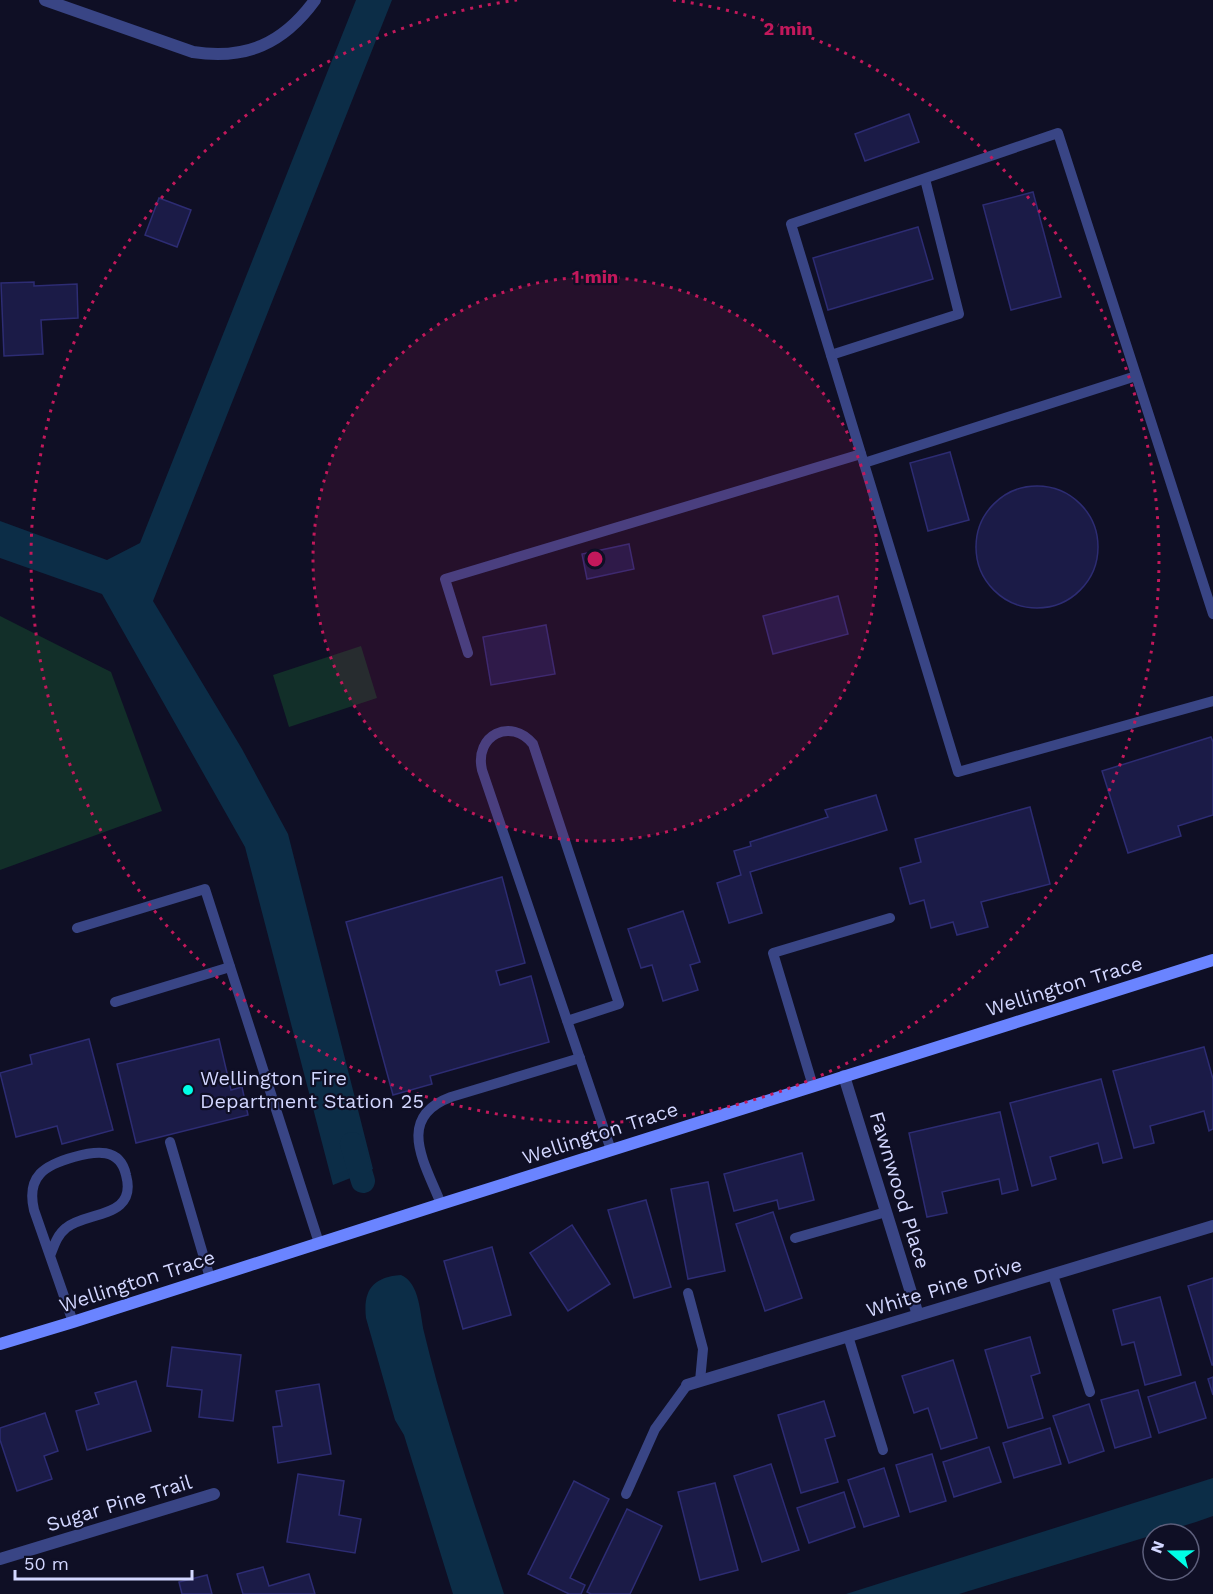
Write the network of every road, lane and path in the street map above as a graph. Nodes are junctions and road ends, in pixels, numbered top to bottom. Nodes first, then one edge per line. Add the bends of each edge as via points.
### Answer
1 (45, 0) edge
2 (315, 0) edge
3 (925, 178) junction
4 (831, 356) junction
5 (1136, 376) junction
6 (862, 459) junction
7 (1213, 614) edge
8 (468, 653) dead end
9 (1213, 701) edge
10 (890, 918) dead end
11 (77, 928) dead end
12 (1213, 960) edge
13 (230, 967) junction
14 (115, 1002) dead end
15 (567, 1021) junction
16 (580, 1058) junction
17 (844, 1076) junction
18 (813, 1086) junction
19 (170, 1142) dead end
20 (611, 1150) junction
21 (441, 1204) junction
22 (886, 1212) junction
23 (1213, 1226) edge
24 (795, 1238) dead end
25 (319, 1243) junction
26 (50, 1256) junction
27 (1053, 1275) junction
28 (210, 1278) junction
29 (688, 1293) dead end
30 (918, 1315) junction
31 (73, 1322) junction
32 (848, 1336) junction
33 (0, 1344) edge
34 (700, 1381) junction
35 (687, 1385) joint
36 (1090, 1392) dead end
37 (883, 1450) dead end
38 (214, 1494) dead end
39 (626, 1494) dead end
40 (0, 1559) edge

1 - 2 street via 211,55 242,52 276,39 292,28
3 - 4 lane via 959,314
3 - 4 lane via 791,224
3 - 5 lane via 1058,134
4 - 6 lane
5 - 6 lane
5 - 7 lane
6 - 8 lane via 444,579
6 - 9 lane via 958,772
10 - 18 lane via 773,953
11 - 13 lane via 205,889
12 - 17 street, Wellington Trace
13 - 14 lane
13 - 25 lane
15 - 15 lane via 482,770 480,760 485,742 501,732 519,732 533,744 619,1004
15 - 16 lane
16 - 20 lane
16 - 21 lane via 451,1097 429,1110 421,1121 418,1147
17 - 18 street, Wellington Trace
17 - 22 street, Fawnwood Place
18 - 20 street, Wellington Trace
19 - 28 lane
20 - 21 street, Wellington Trace
21 - 25 street, Wellington Trace
22 - 24 lane
22 - 30 street, Fawnwood Place
23 - 27 street, White Pine Drive
25 - 28 street, Wellington Trace
26 - 26 lane via 32,1199 37,1177 54,1162 92,1151 113,1156 126,1173 126,1195 112,1211 67,1226 59,1234
26 - 31 lane
27 - 30 street, White Pine Drive
27 - 36 lane
28 - 31 street, Wellington Trace
29 - 34 lane via 703,1349
30 - 32 street, White Pine Drive
31 - 33 street, Wellington Trace
32 - 34 street, White Pine Drive
32 - 37 lane
34 - 35 street, White Pine Drive
35 - 39 lane via 655,1429
38 - 40 street, Sugar Pine Trail

